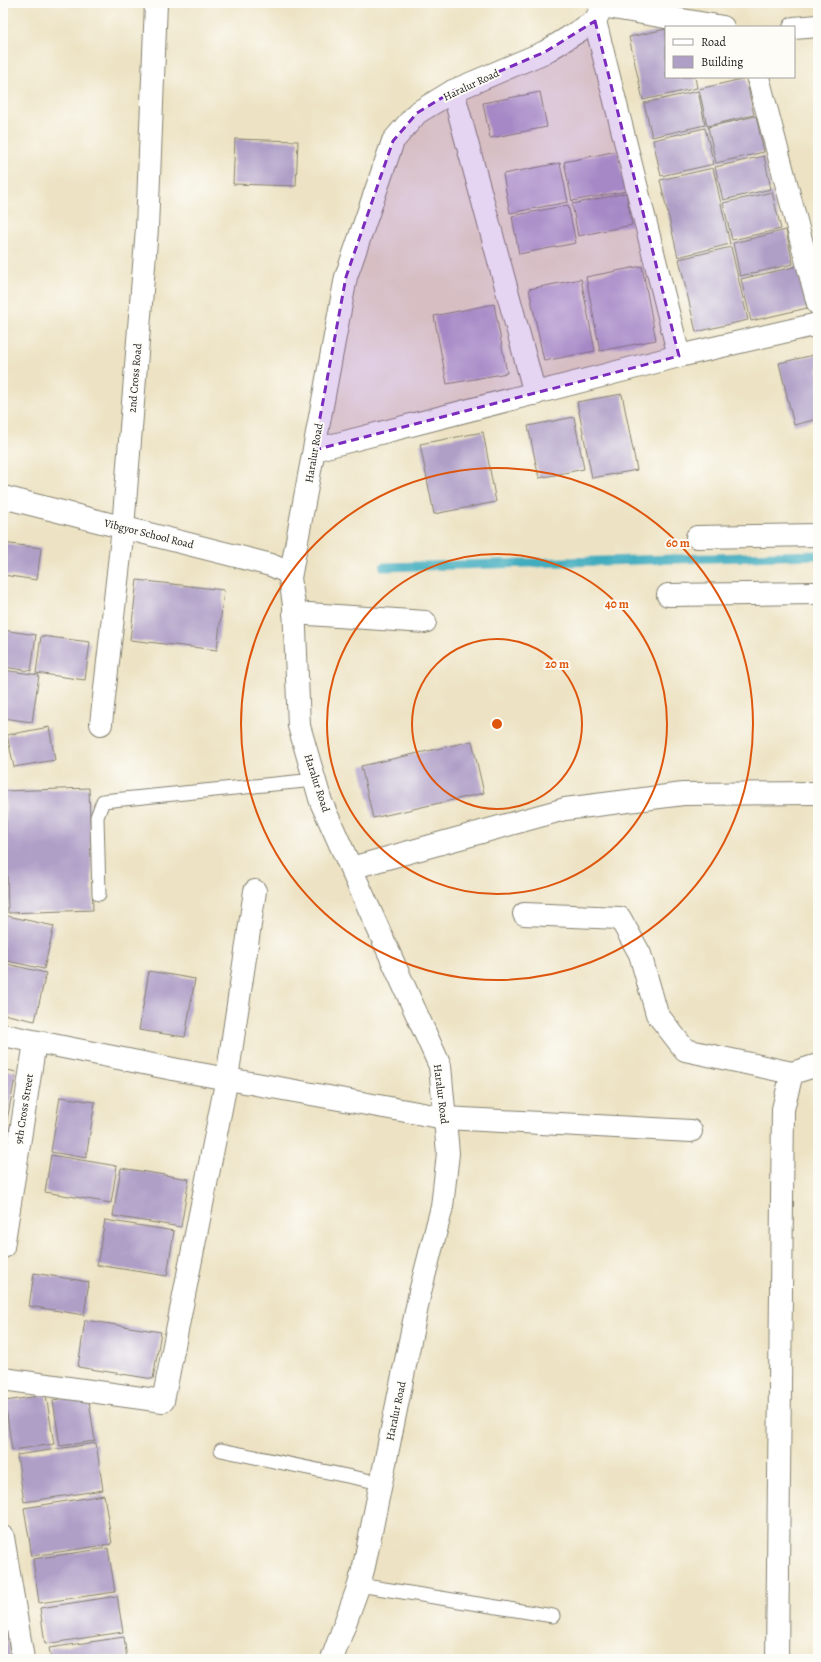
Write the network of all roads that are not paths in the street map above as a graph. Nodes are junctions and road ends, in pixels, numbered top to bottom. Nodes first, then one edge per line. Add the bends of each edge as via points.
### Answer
1 (156, 3) edge
2 (600, 10) edge
3 (716, 26) edge
4 (818, 26) edge
5 (795, 28) edge
6 (758, 78) edge
7 (453, 91) junction
8 (818, 304) edge
9 (818, 324) edge
10 (679, 356) junction
11 (535, 394) junction
12 (314, 450) junction
13 (3, 497) edge
14 (123, 528) junction
15 (818, 535) edge
16 (697, 537) dead end
17 (290, 578) junction
18 (818, 593) edge
19 (668, 595) dead end
20 (294, 613) junction
21 (425, 622) dead end
22 (101, 724) dead end
23 (315, 780) junction
24 (818, 793) edge
25 (351, 868) junction
26 (255, 891) dead end
27 (99, 894) dead end
28 (524, 914) dead end
29 (3, 1035) edge
30 (35, 1042) junction
31 (818, 1064) edge
32 (792, 1073) junction
33 (227, 1078) junction
34 (445, 1118) junction
35 (691, 1131) dead end
36 (3, 1247) edge
37 (3, 1379) edge
38 (221, 1450) dead end
39 (381, 1483) junction
40 (3, 1537) edge
41 (359, 1585) junction
42 (553, 1616) dead end
43 (23, 1659) edge
44 (332, 1659) edge
45 (777, 1659) edge

1 - 14 street, 2nd Cross Road via 147,228
2 - 3 street
2 - 7 street, Haralur Road via 544,52
2 - 10 street
4 - 5 street
6 - 8 street
7 - 11 street
7 - 12 street, Haralur Road via 417,113 393,141 346,277
9 - 10 street
10 - 11 street
11 - 12 street
12 - 17 street, Haralur Road
13 - 14 street, Vibgyor School Road
14 - 17 street, Vibgyor School Road via 271,565 289,572
14 - 22 street, 2nd Cross Road
15 - 16 street
17 - 20 street, Haralur Road
18 - 19 street
20 - 21 street
20 - 23 street, Haralur Road via 299,726
23 - 25 street, Haralur Road via 321,802
23 - 27 lane via 103,801 97,817
24 - 25 street via 683,794 565,809
25 - 34 street, Haralur Road via 440,1066
26 - 33 street
28 - 32 street via 620,918 640,954 657,1014 685,1050
29 - 30 street
30 - 33 street
30 - 36 street, 9th Cross Street
31 - 32 street
32 - 45 street via 783,1109
33 - 34 street
33 - 37 street via 163,1401
34 - 35 street
34 - 39 street, Haralur Road via 448,1153 442,1207 420,1292
38 - 39 lane
39 - 41 street, Haralur Road
40 - 43 street
41 - 42 lane
41 - 44 street, Haralur Road

